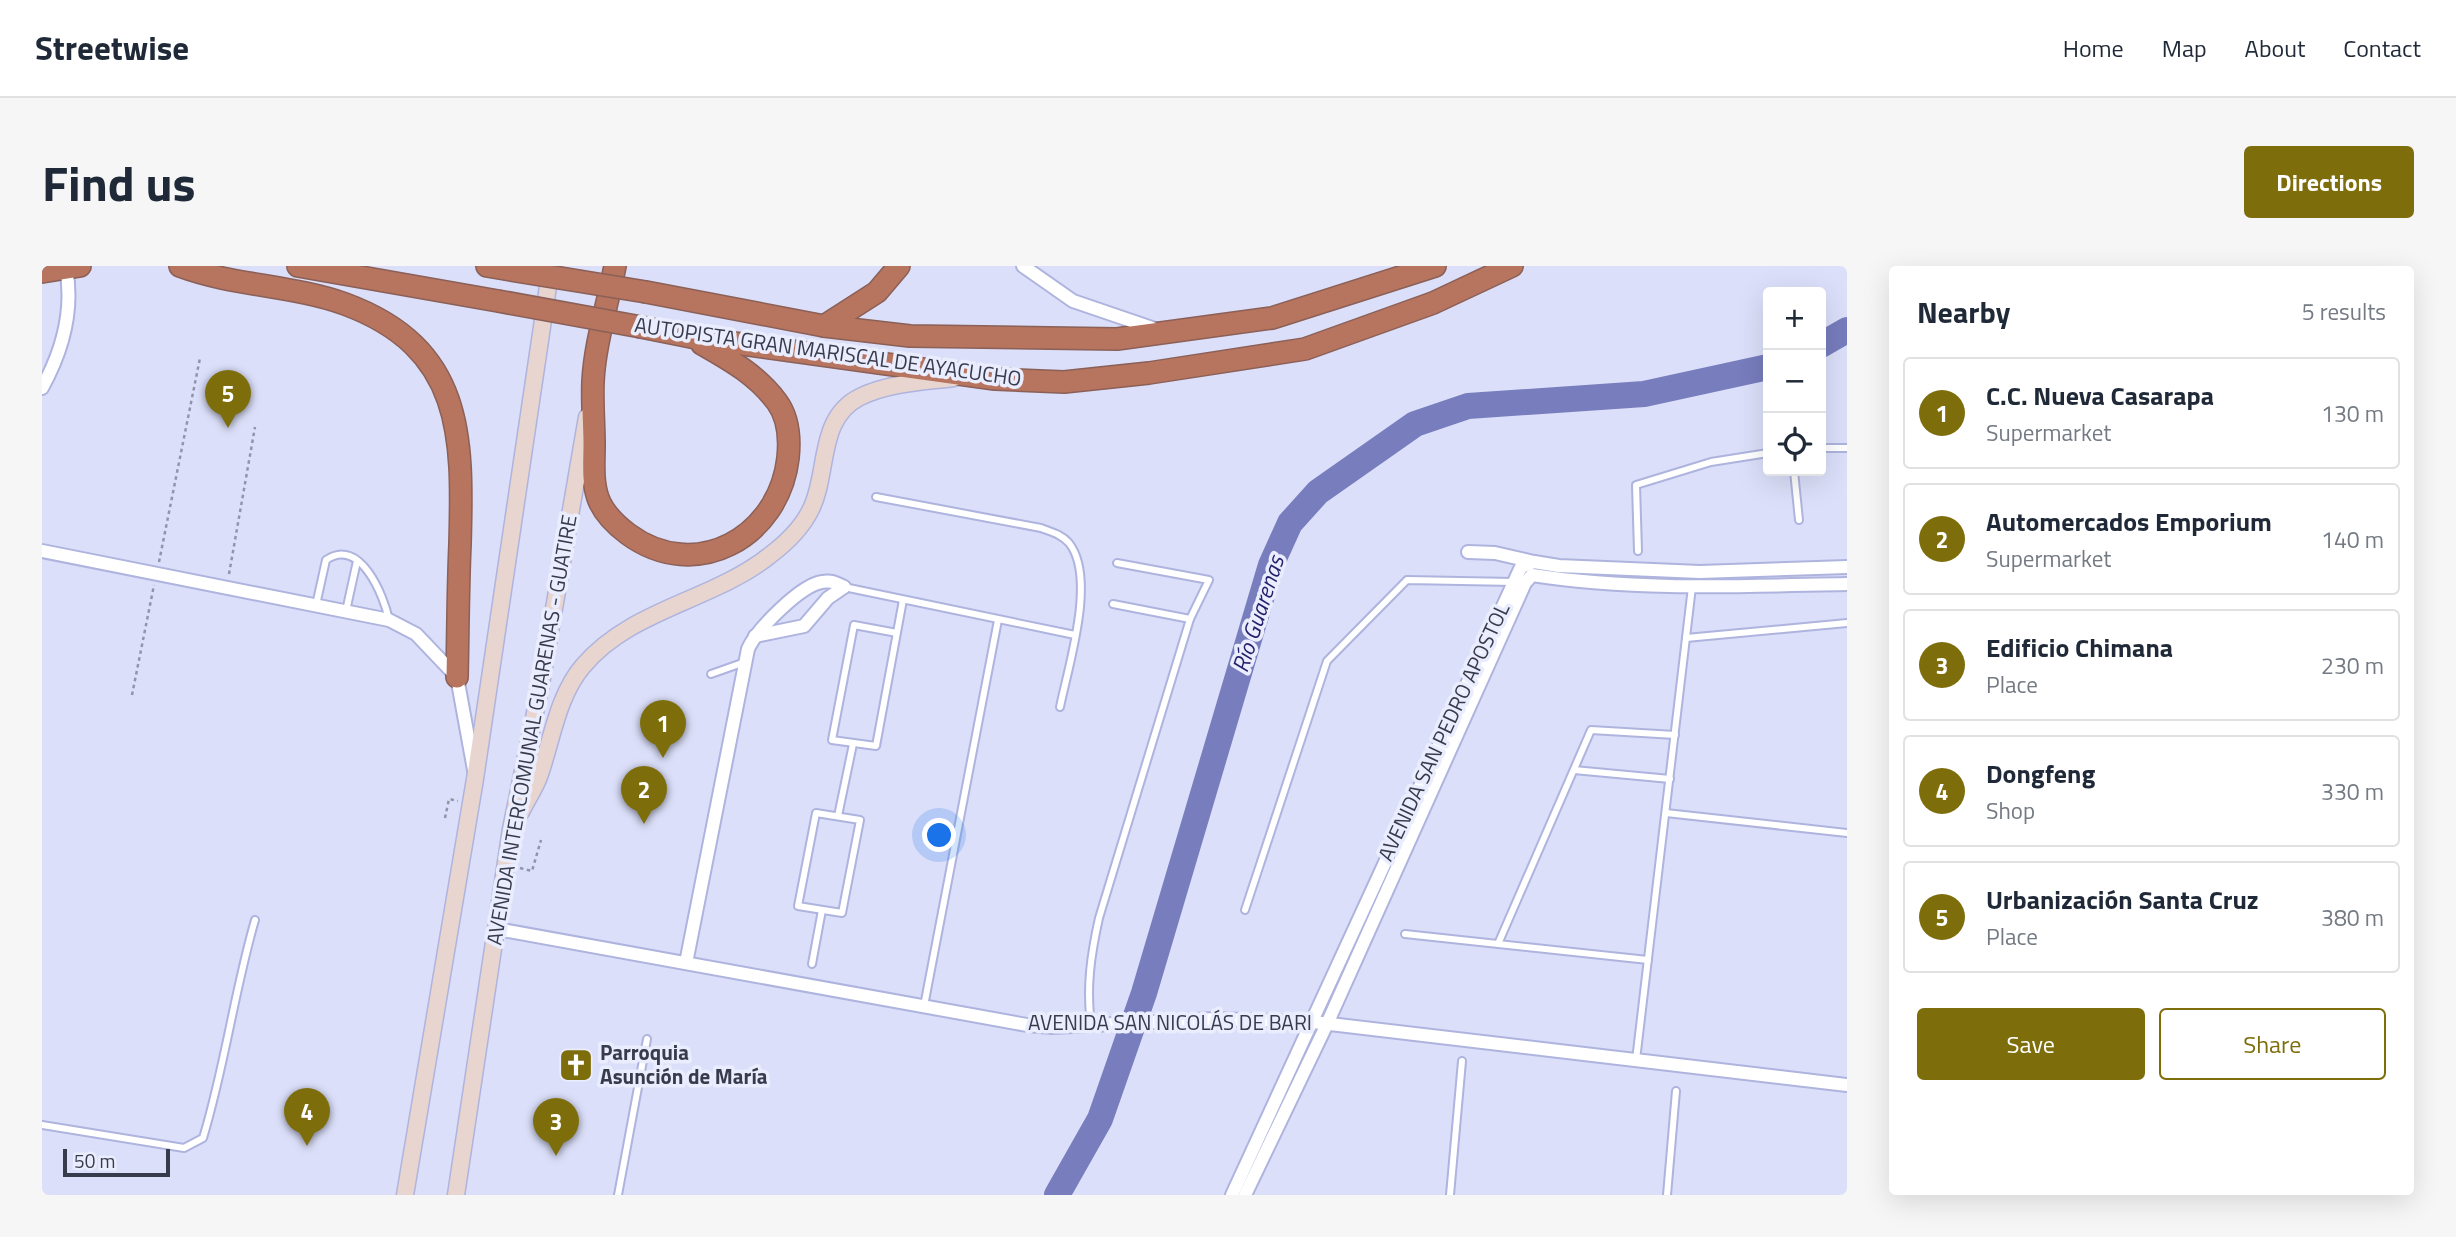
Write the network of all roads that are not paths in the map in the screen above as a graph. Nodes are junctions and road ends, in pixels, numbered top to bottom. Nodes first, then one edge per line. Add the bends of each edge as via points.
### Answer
1 (180, 266) edge
2 (298, 266) edge
3 (551, 266) edge
4 (615, 266) edge
5 (899, 266) edge
6 (1023, 266) edge
7 (1435, 266) edge
8 (1512, 266) edge
9 (73, 267) edge
10 (496, 268) edge
11 (42, 272) edge
12 (824, 326) junction
13 (1165, 332) junction
14 (691, 337) junction
15 (967, 375) junction
16 (593, 380) junction
17 (42, 387) edge
18 (1826, 448) edge
19 (1847, 448) edge
20 (1763, 454) edge
21 (1795, 476) edge
22 (876, 497) dead end
23 (1799, 520) dead end
24 (42, 551) edge
25 (1638, 551) dead end
26 (1468, 552) dead end
27 (357, 561) junction
28 (1534, 562) junction
29 (1117, 563) dead end
30 (1847, 567) edge
31 (1519, 582) junction
32 (1847, 584) edge
33 (844, 587) junction
34 (1692, 587) junction
35 (903, 600) junction
36 (1114, 604) dead end
37 (316, 607) junction
38 (346, 613) junction
39 (389, 620) junction
40 (998, 620) junction
41 (1190, 620) junction
42 (1847, 623) edge
43 (897, 633) junction
44 (1075, 635) junction
45 (755, 636) junction
46 (1686, 638) junction
47 (746, 662) junction
48 (711, 674) dead end
49 (457, 677) junction
50 (1060, 707) dead end
51 (1675, 735) junction
52 (853, 744) junction
53 (1574, 770) junction
54 (475, 779) junction
55 (1670, 779) junction
56 (1666, 813) junction
57 (838, 817) junction
58 (511, 829) junction
59 (1847, 833) edge
60 (822, 910) junction
61 (1245, 910) dead end
62 (255, 920) dead end
63 (497, 929) junction
64 (1405, 934) dead end
65 (1498, 944) junction
66 (1648, 960) junction
67 (686, 963) junction
68 (813, 964) dead end
69 (924, 1006) junction
70 (1313, 1022) junction
71 (1327, 1024) junction
72 (1084, 1026) junction
73 (647, 1039) dead end
74 (1636, 1060) junction
75 (1462, 1062) dead end
76 (1847, 1085) edge
77 (1676, 1091) dead end
78 (42, 1125) edge
79 (405, 1195) edge
80 (456, 1195) edge
81 (618, 1195) edge
82 (1232, 1195) edge
83 (1245, 1195) edge
84 (1450, 1195) edge
85 (1667, 1195) edge

1 - 49 highway via 345,304 389,324 423,354 443,385 456,420 461,459
2 - 14 highway, AUTOPISTA GRAN MARISCAL DE AYACUCHO, bridge
3 - 54 main road
4 - 16 highway, AVENIDA INTERCOMUNAL GUARENAS - GUATIRE
5 - 12 highway via 877,292
6 - 13 street via 1073,301
7 - 13 highway, AUTOPISTA GRAN MARISCAL DE AYACUCHO via 1272,318
8 - 15 highway, AUTOPISTA GRAN MARISCAL DE AYACUCHO via 1433,303 1305,349 1064,382
9 - 11 highway
9 - 17 street via 66,330
10 - 12 highway, AUTOPISTA GRAN MARISCAL DE AYACUCHO, bridge
12 - 13 highway, AUTOPISTA GRAN MARISCAL DE AYACUCHO via 910,336 1021,340 1117,339
14 - 15 highway, AUTOPISTA GRAN MARISCAL DE AYACUCHO
14 - 16 highway via 759,381 778,403 788,430 787,470 779,497 759,525 730,546 693,554 654,549 638,542 608,516 593,476
15 - 58 main road via 884,388 847,405 827,440 811,509 785,542 753,568 627,629 595,653 571,681 539,777
16 - 58 main road, AVENIDA INTERCOMUNAL GUARENAS - GUATIRE
18 - 19 lane
20 - 25 lane via 1711,462 1636,485
21 - 23 lane
22 - 44 lane via 1058,534 1078,563
24 - 37 street
26 - 28 street via 1496,552
27 - 37 lane via 340,554 326,560
27 - 38 lane
27 - 39 lane via 381,590
28 - 30 street via 1700,572
28 - 31 street, AVENIDA SAN PEDRO APOSTOL via 1521,567
29 - 41 lane via 1209,580
31 - 34 street, AVENIDA SAN PEDRO APOSTOL via 1532,575 1587,584
31 - 61 lane via 1407,580 1327,661
31 - 70 street, AVENIDA SAN PEDRO APOSTOL
31 - 71 street, AVENIDA SAN PEDRO APOSTOL
32 - 34 street, AVENIDA SAN PEDRO APOSTOL
33 - 35 lane
33 - 45 street via 804,626
33 - 45 street via 833,581 815,583
34 - 46 lane
35 - 40 lane
35 - 43 lane
36 - 41 lane
37 - 38 street
38 - 39 street
39 - 49 street via 416,634
40 - 44 lane
40 - 69 lane
41 - 72 lane via 1099,918
42 - 46 lane
43 - 52 lane via 876,746
43 - 52 lane via 854,625 832,740
44 - 50 lane
45 - 47 street
46 - 51 lane
47 - 48 lane
47 - 67 street
49 - 54 street
51 - 53 lane via 1591,730
51 - 55 lane
52 - 57 lane
53 - 55 lane
53 - 65 lane
54 - 79 main road
55 - 56 lane
56 - 59 lane
56 - 66 lane
57 - 60 lane via 860,820 842,913
57 - 60 lane via 816,813 798,906
58 - 63 main road, AVENIDA INTERCOMUNAL GUARENAS - GUATIRE
60 - 68 lane
62 - 78 lane via 203,1138 184,1148
63 - 67 street, AVENIDA SAN NICOLÁS DE BARI
63 - 80 main road, AVENIDA INTERCOMUNAL GUARENAS - GUATIRE
64 - 65 lane
65 - 66 lane
66 - 74 lane
67 - 69 street, AVENIDA SAN NICOLÁS DE BARI
69 - 72 street, AVENIDA SAN NICOLÁS DE BARI via 1027,1025
70 - 71 street, AVENIDA SAN NICOLÁS DE BARI
70 - 72 street, AVENIDA SAN NICOLÁS DE BARI via 1215,1019
70 - 82 street, AVENIDA SAN PEDRO APOSTOL
71 - 74 street, AVENIDA SAN NICOLÁS DE BARI
71 - 83 street, AVENIDA SAN PEDRO APOSTOL
73 - 81 lane
74 - 76 street, AVENIDA SAN NICOLÁS DE BARI
75 - 84 lane
77 - 85 lane

